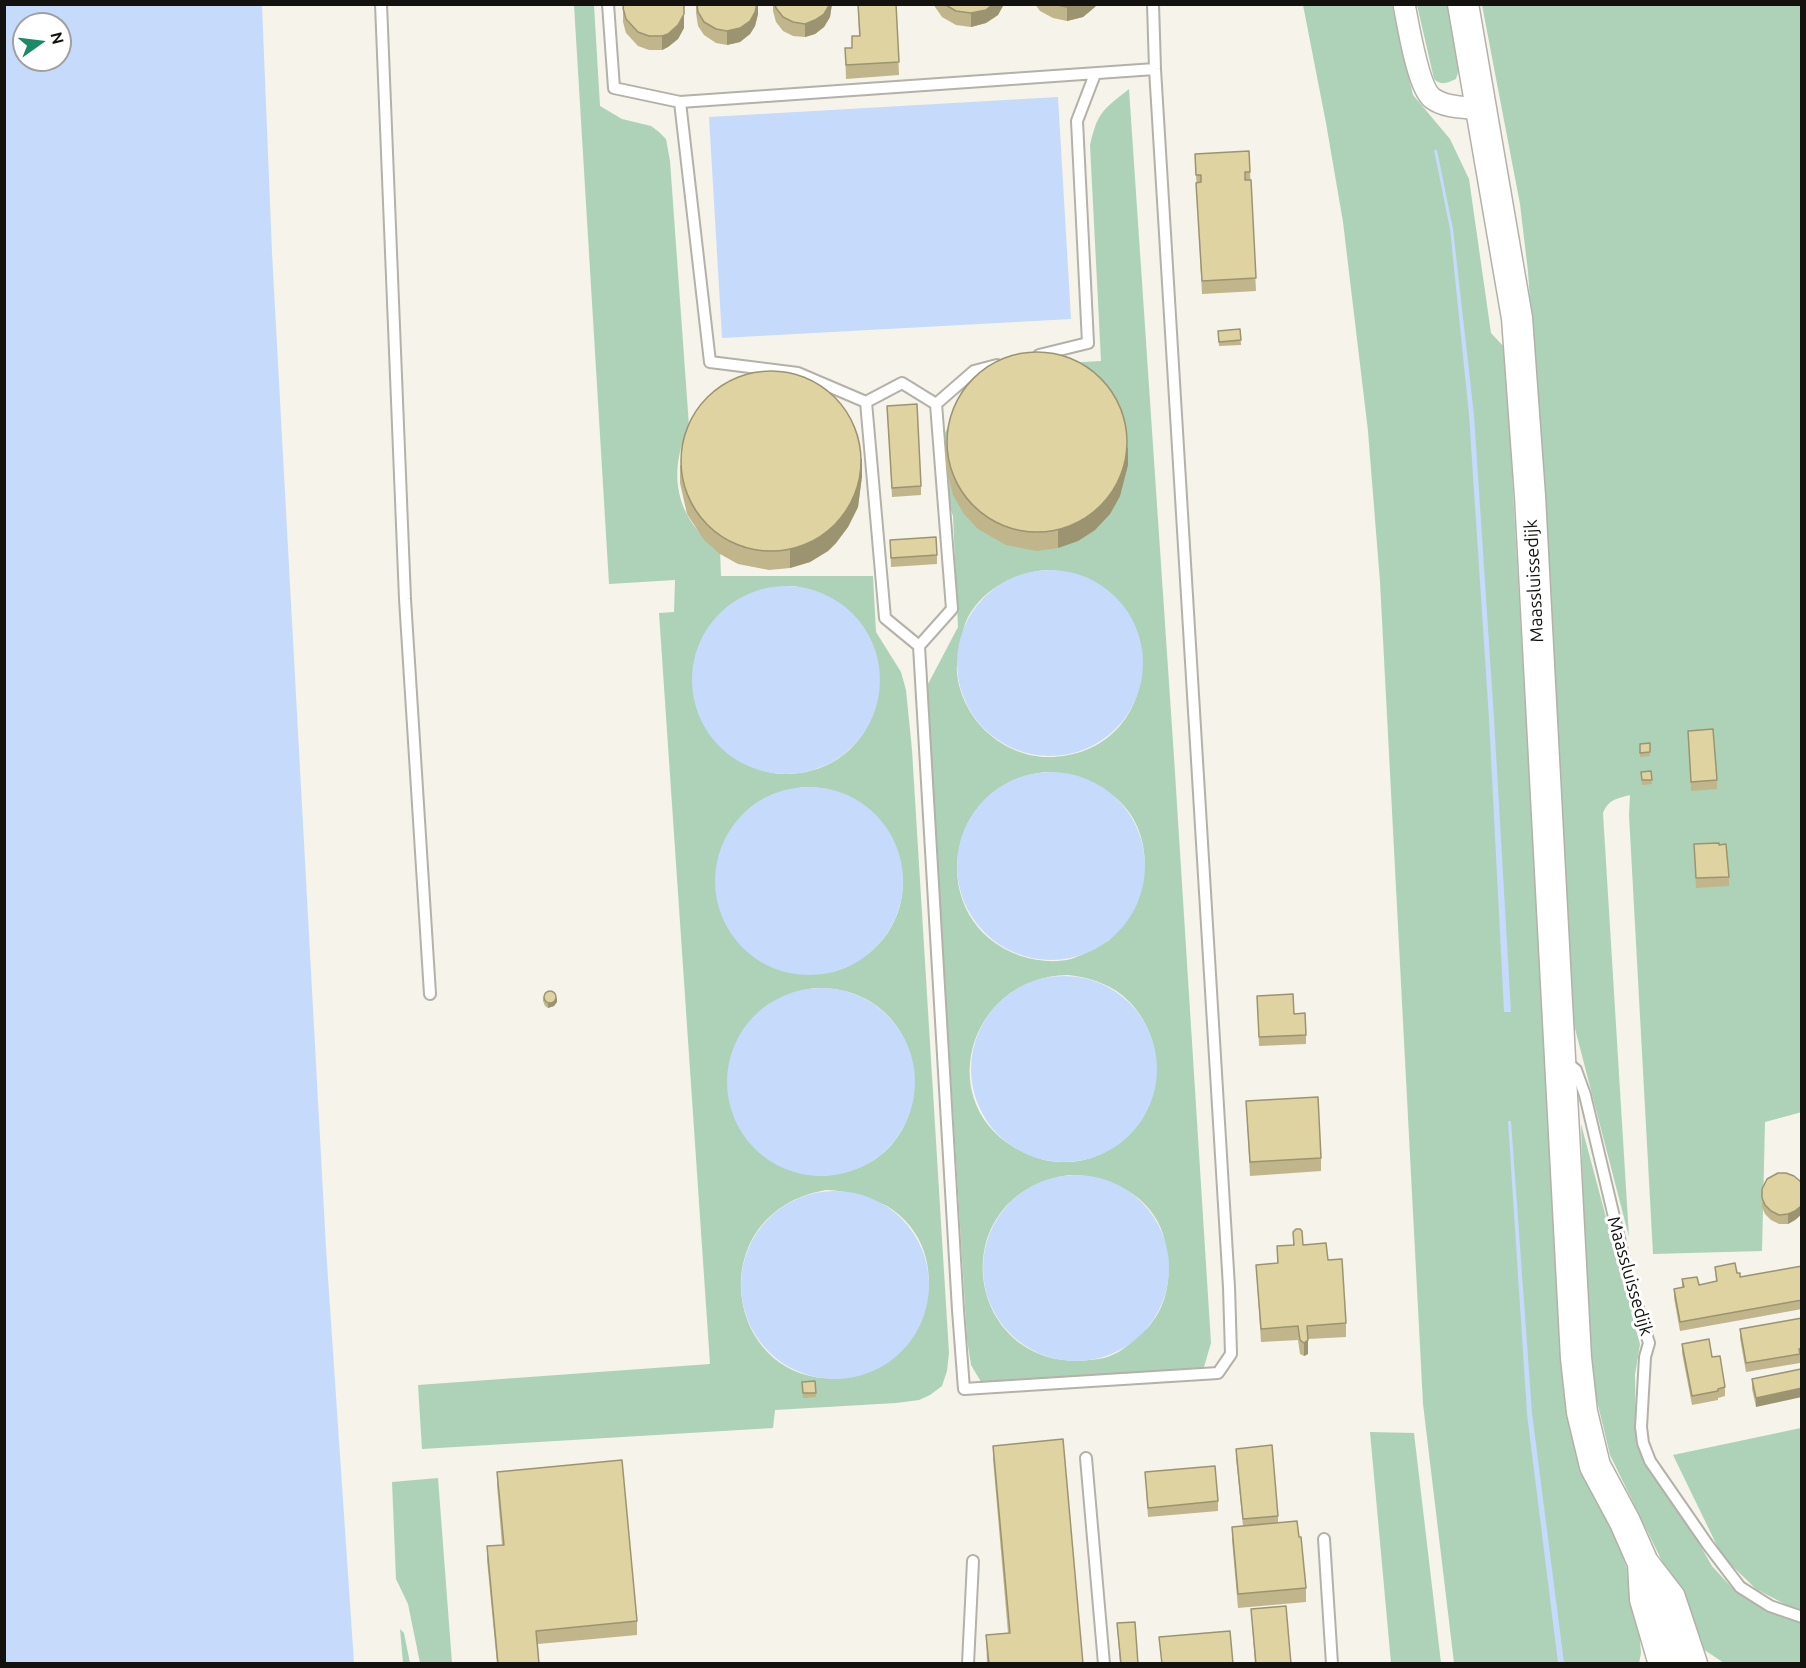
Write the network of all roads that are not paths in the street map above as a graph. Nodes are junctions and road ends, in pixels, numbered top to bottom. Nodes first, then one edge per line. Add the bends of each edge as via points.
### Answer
1 (381, 4) edge
2 (608, 4) edge
3 (1153, 4) edge
4 (1404, 4) edge
5 (1463, 4) edge
6 (1155, 69) junction
7 (1095, 74) junction
8 (680, 102) junction
9 (1481, 109) junction
10 (1031, 357) edge
11 (1008, 363) edge
12 (866, 402) junction
13 (936, 404) junction
14 (919, 646) junction
15 (430, 994) dead end
16 (1559, 1057) junction
17 (1086, 1458) dead end
18 (1324, 1539) dead end
19 (973, 1561) dead end
20 (1643, 1563) junction
21 (1802, 1617) edge
22 (968, 1664) edge
23 (1104, 1664) edge
24 (1332, 1664) edge
25 (1664, 1664) edge
26 (1692, 1664) edge

1 - 15 lane via 405,599
2 - 8 lane via 614,88
3 - 6 lane
4 - 9 street via 1421,78 1430,97 1446,105
5 - 9 street, Maassluissedijk
6 - 7 lane
6 - 14 lane via 1229,1287 1231,1354 1218,1373 964,1389
7 - 8 lane
7 - 10 lane via 1077,121 1088,343
8 - 12 lane via 710,362 798,373
9 - 16 street, Maassluissedijk via 1517,318
11 - 13 lane via 974,371
12 - 13 lane via 902,383
12 - 14 lane via 885,618
13 - 14 lane via 952,609
16 - 20 street, Maassluissedijk via 1582,1412 1595,1466
16 - 21 lane, Maassluissedijk via 1576,1070 1585,1095 1629,1280 1649,1343 1644,1358 1641,1427 1650,1461 1740,1587 1770,1606
17 - 23 lane
18 - 24 lane
19 - 22 lane
20 - 25 street, Maassluissedijk via 1645,1599
20 - 26 street, Maassluissedijk via 1670,1598

